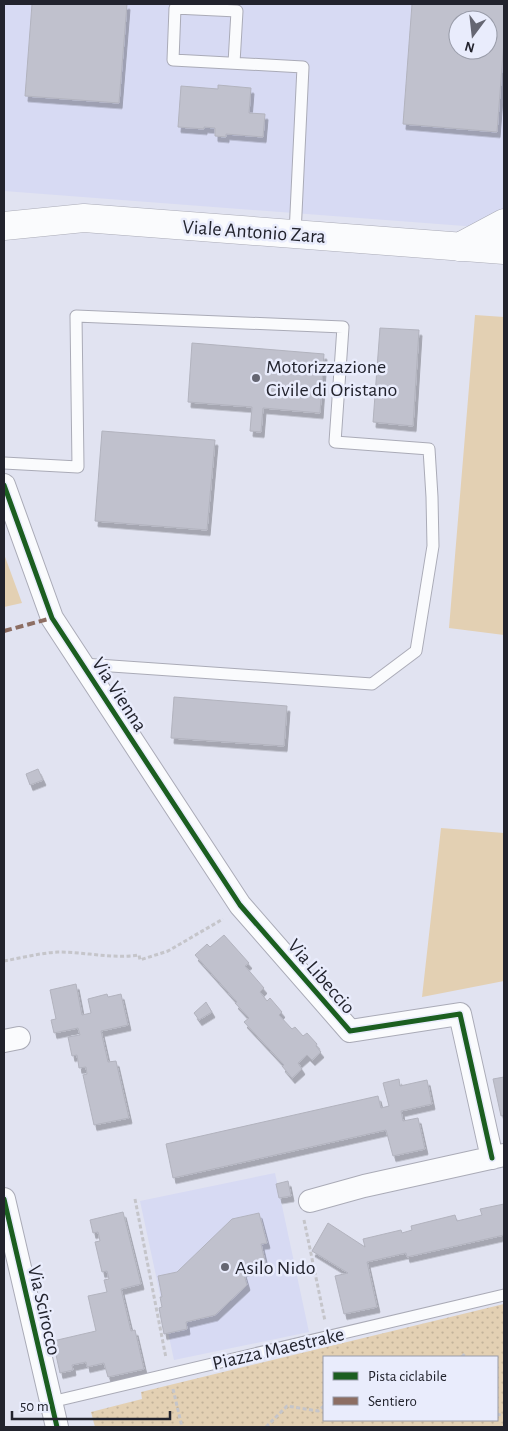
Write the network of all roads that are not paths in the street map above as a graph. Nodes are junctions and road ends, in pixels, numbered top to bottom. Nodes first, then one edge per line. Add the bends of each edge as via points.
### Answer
1 (234, 63) junction
2 (504, 223) edge
3 (4, 226) edge
4 (295, 234) junction
5 (459, 247) junction
6 (504, 250) edge
7 (4, 463) edge
8 (4, 485) edge
9 (83, 664) junction
10 (240, 905) joint
11 (498, 1157) edge
12 (4, 1199) edge
13 (310, 1201) road end
14 (504, 1295) edge
15 (51, 1402) junction
16 (57, 1427) edge

1 - 1 lane via 173,60 175,8 237,11
1 - 4 lane via 303,67
2 - 5 main road
3 - 4 main road, Viale Antonio Zara via 84,218
4 - 5 main road, Viale Antonio Zara
5 - 6 main road, Viale Antonio Zara
7 - 9 lane via 78,467 76,316 343,327 335,442 429,449 433,546 416,650 372,684
8 - 9 street, Via Vienna via 52,618
9 - 10 street, Via Vienna
10 - 11 street, Via Libeccio via 350,1031 460,1014
11 - 13 street, Via Libeccio
12 - 15 street, Via Scirocco
14 - 15 lane, Piazza Maestrake
15 - 16 street, Via Scirocco

